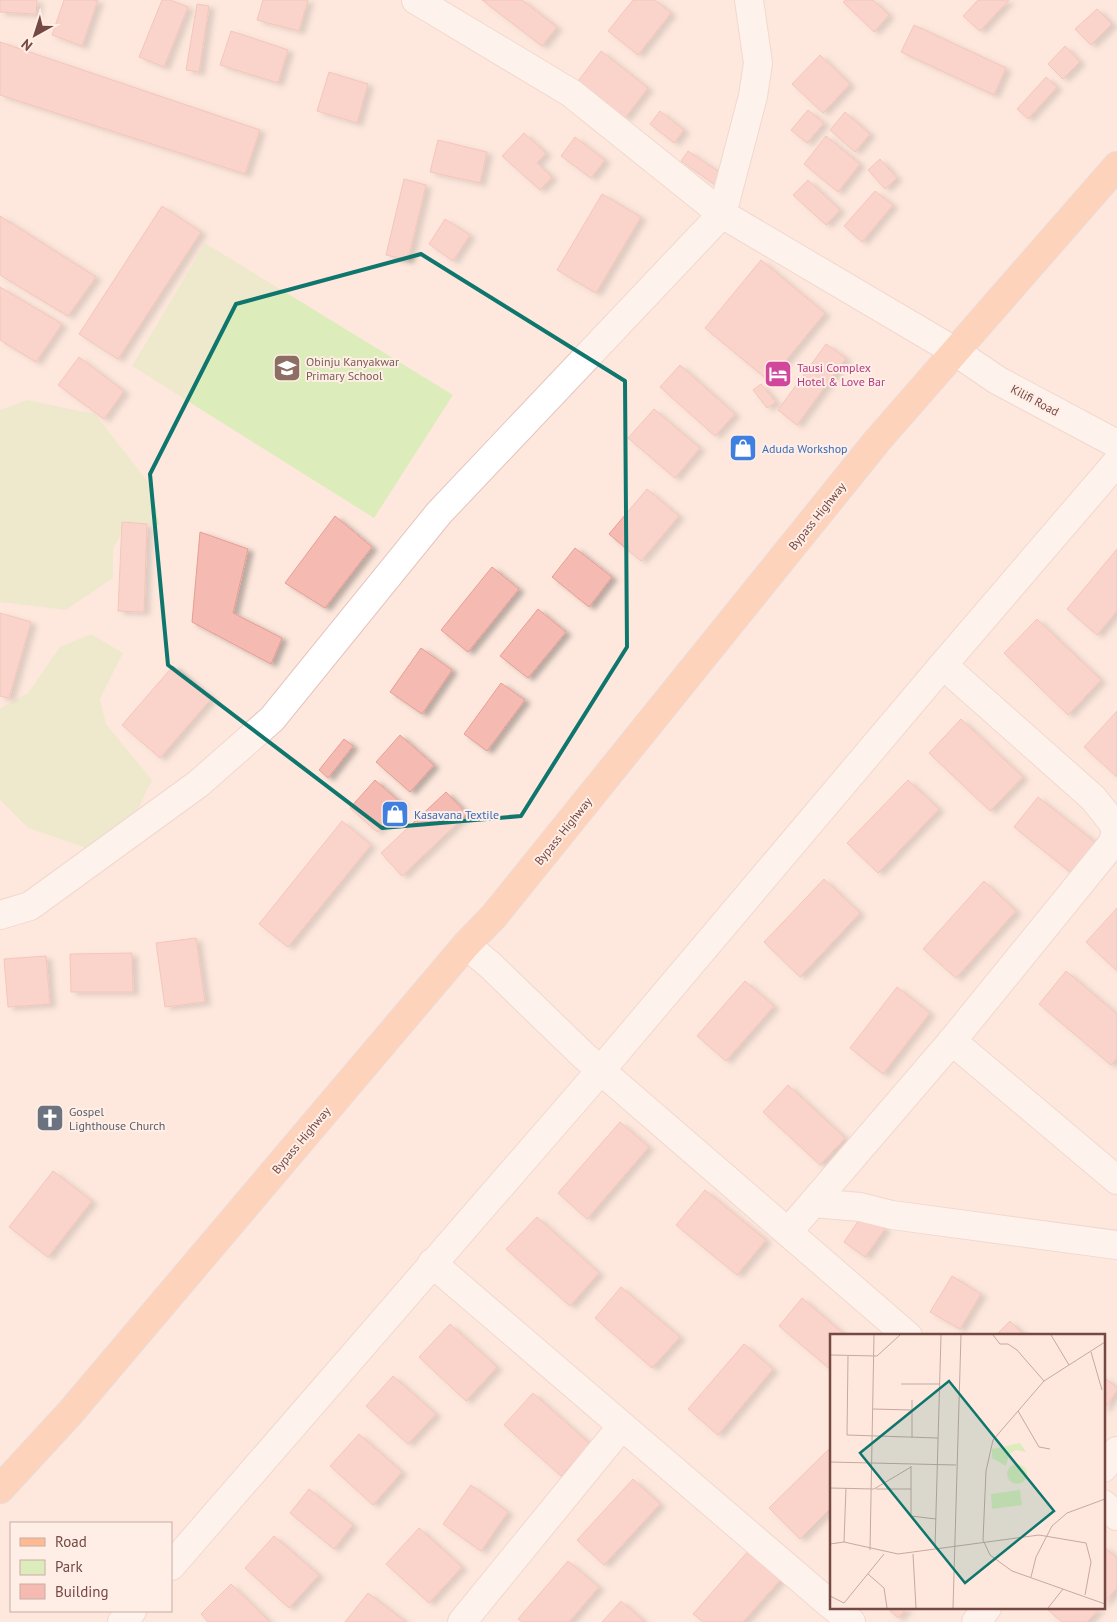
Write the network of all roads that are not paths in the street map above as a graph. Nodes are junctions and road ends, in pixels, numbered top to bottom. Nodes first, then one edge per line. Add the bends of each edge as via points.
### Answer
1 (416, 0) edge
2 (749, 0) edge
3 (1117, 166) edge
4 (722, 214) junction
5 (956, 352) junction
6 (1117, 444) edge
7 (1117, 462) edge
8 (943, 665) junction
9 (0, 915) edge
10 (466, 945) junction
11 (952, 1041) junction
12 (601, 1070) junction
13 (1117, 1180) edge
14 (813, 1203) junction
15 (788, 1232) junction
16 (1117, 1246) edge
17 (432, 1263) junction
18 (906, 1334) edge
19 (622, 1426) junction
20 (1117, 1452) edge
21 (1104, 1467) edge
22 (0, 1489) edge
23 (1104, 1505) edge
24 (1117, 1516) edge
25 (172, 1565) edge
26 (830, 1604) edge
27 (837, 1610) edge
28 (985, 1610) edge
29 (131, 1612) edge
30 (122, 1622) edge
31 (462, 1622) edge
32 (851, 1622) edge
33 (976, 1622) edge

1 - 4 street, Kilifi Road via 571,93
2 - 4 street via 758,63 753,96
3 - 5 main road, Bypass Highway
4 - 5 street, Kilifi Road
4 - 9 street via 439,512 272,719 198,784 30,906
5 - 6 street, Kilifi Road via 997,380
5 - 10 main road, Bypass Highway via 877,441 500,908
7 - 8 street
8 - 11 street via 1093,798 1113,823 1116,833 1112,844
8 - 12 street
10 - 12 street
10 - 22 main road, Bypass Highway via 70,1413
11 - 13 street
11 - 14 street
12 - 15 street
12 - 17 street
14 - 15 street
14 - 16 street via 860,1207 892,1215
15 - 18 street
17 - 19 street
17 - 25 street
19 - 26 street
19 - 31 street
20 - 21 street
23 - 24 street
27 - 32 street
28 - 33 street
29 - 30 street

